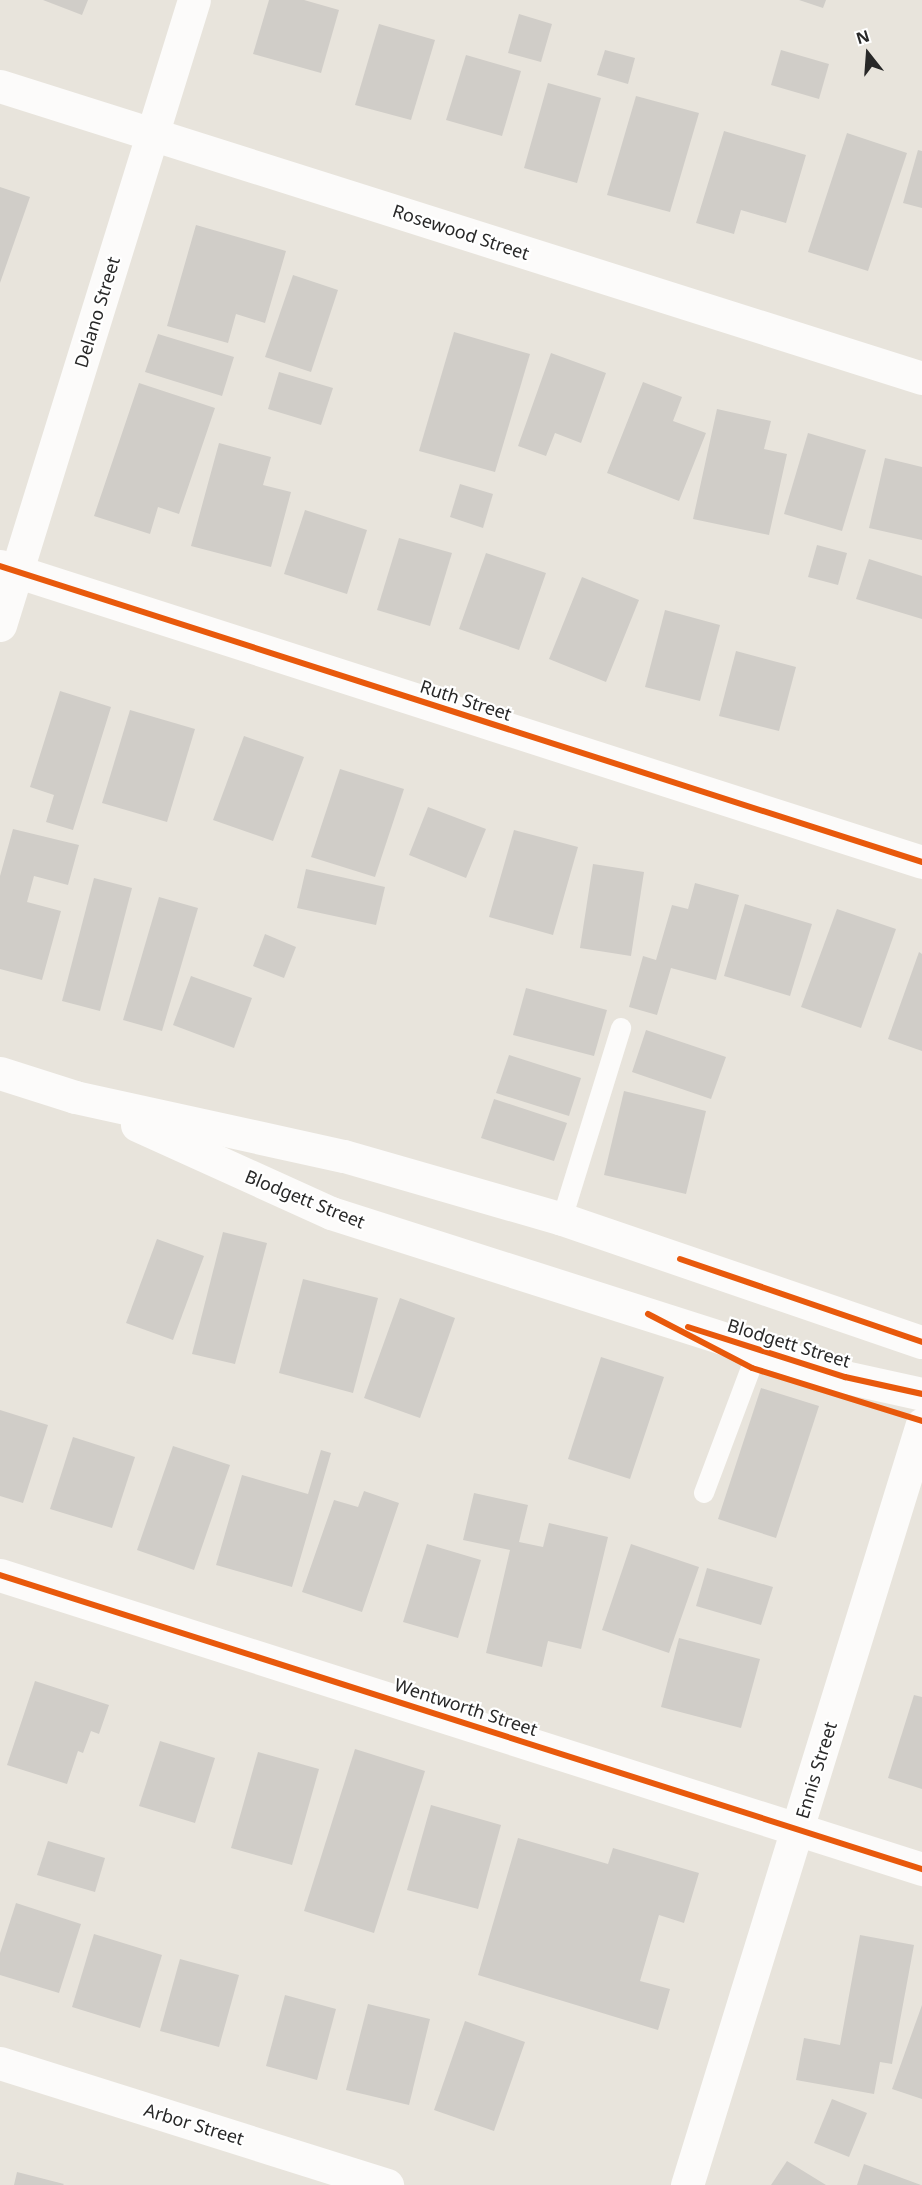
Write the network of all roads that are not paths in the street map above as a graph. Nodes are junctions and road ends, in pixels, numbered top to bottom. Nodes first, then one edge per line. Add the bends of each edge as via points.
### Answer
1 (194, 0) edge
2 (0, 86) edge
3 (151, 134) junction
4 (922, 378) edge
5 (9, 569) edge
6 (0, 625) edge
7 (922, 862) edge
8 (621, 1028) dead end
9 (0, 1073) edge
10 (75, 1097) junction
11 (562, 1219) junction
12 (922, 1342) edge
13 (758, 1349) junction
14 (922, 1394) edge
15 (922, 1424) edge
16 (704, 1493) dead end
17 (0, 1575) edge
18 (797, 1829) junction
19 (922, 1869) edge
20 (0, 2063) edge
21 (387, 2185) edge
22 (687, 2185) edge

1 - 3 street, Delano Street
2 - 3 street, Rosewood Street
3 - 4 street, Rosewood Street
3 - 5 street, Delano Street
5 - 6 street, Delano Street
5 - 7 street, Ruth Street
8 - 11 lane
9 - 10 street, Blodgett Street
10 - 11 street, Blodgett Street via 344,1156
10 - 13 street, Blodgett Street via 331,1213
11 - 12 street, Blodgett Street
13 - 14 street, Blodgett Street via 845,1377
13 - 16 lane
15 - 18 street, Ennis Street
17 - 18 street, Wentworth Street
18 - 19 street, Wentworth Street
18 - 22 street, Ennis Street
20 - 21 street, Arbor Street

